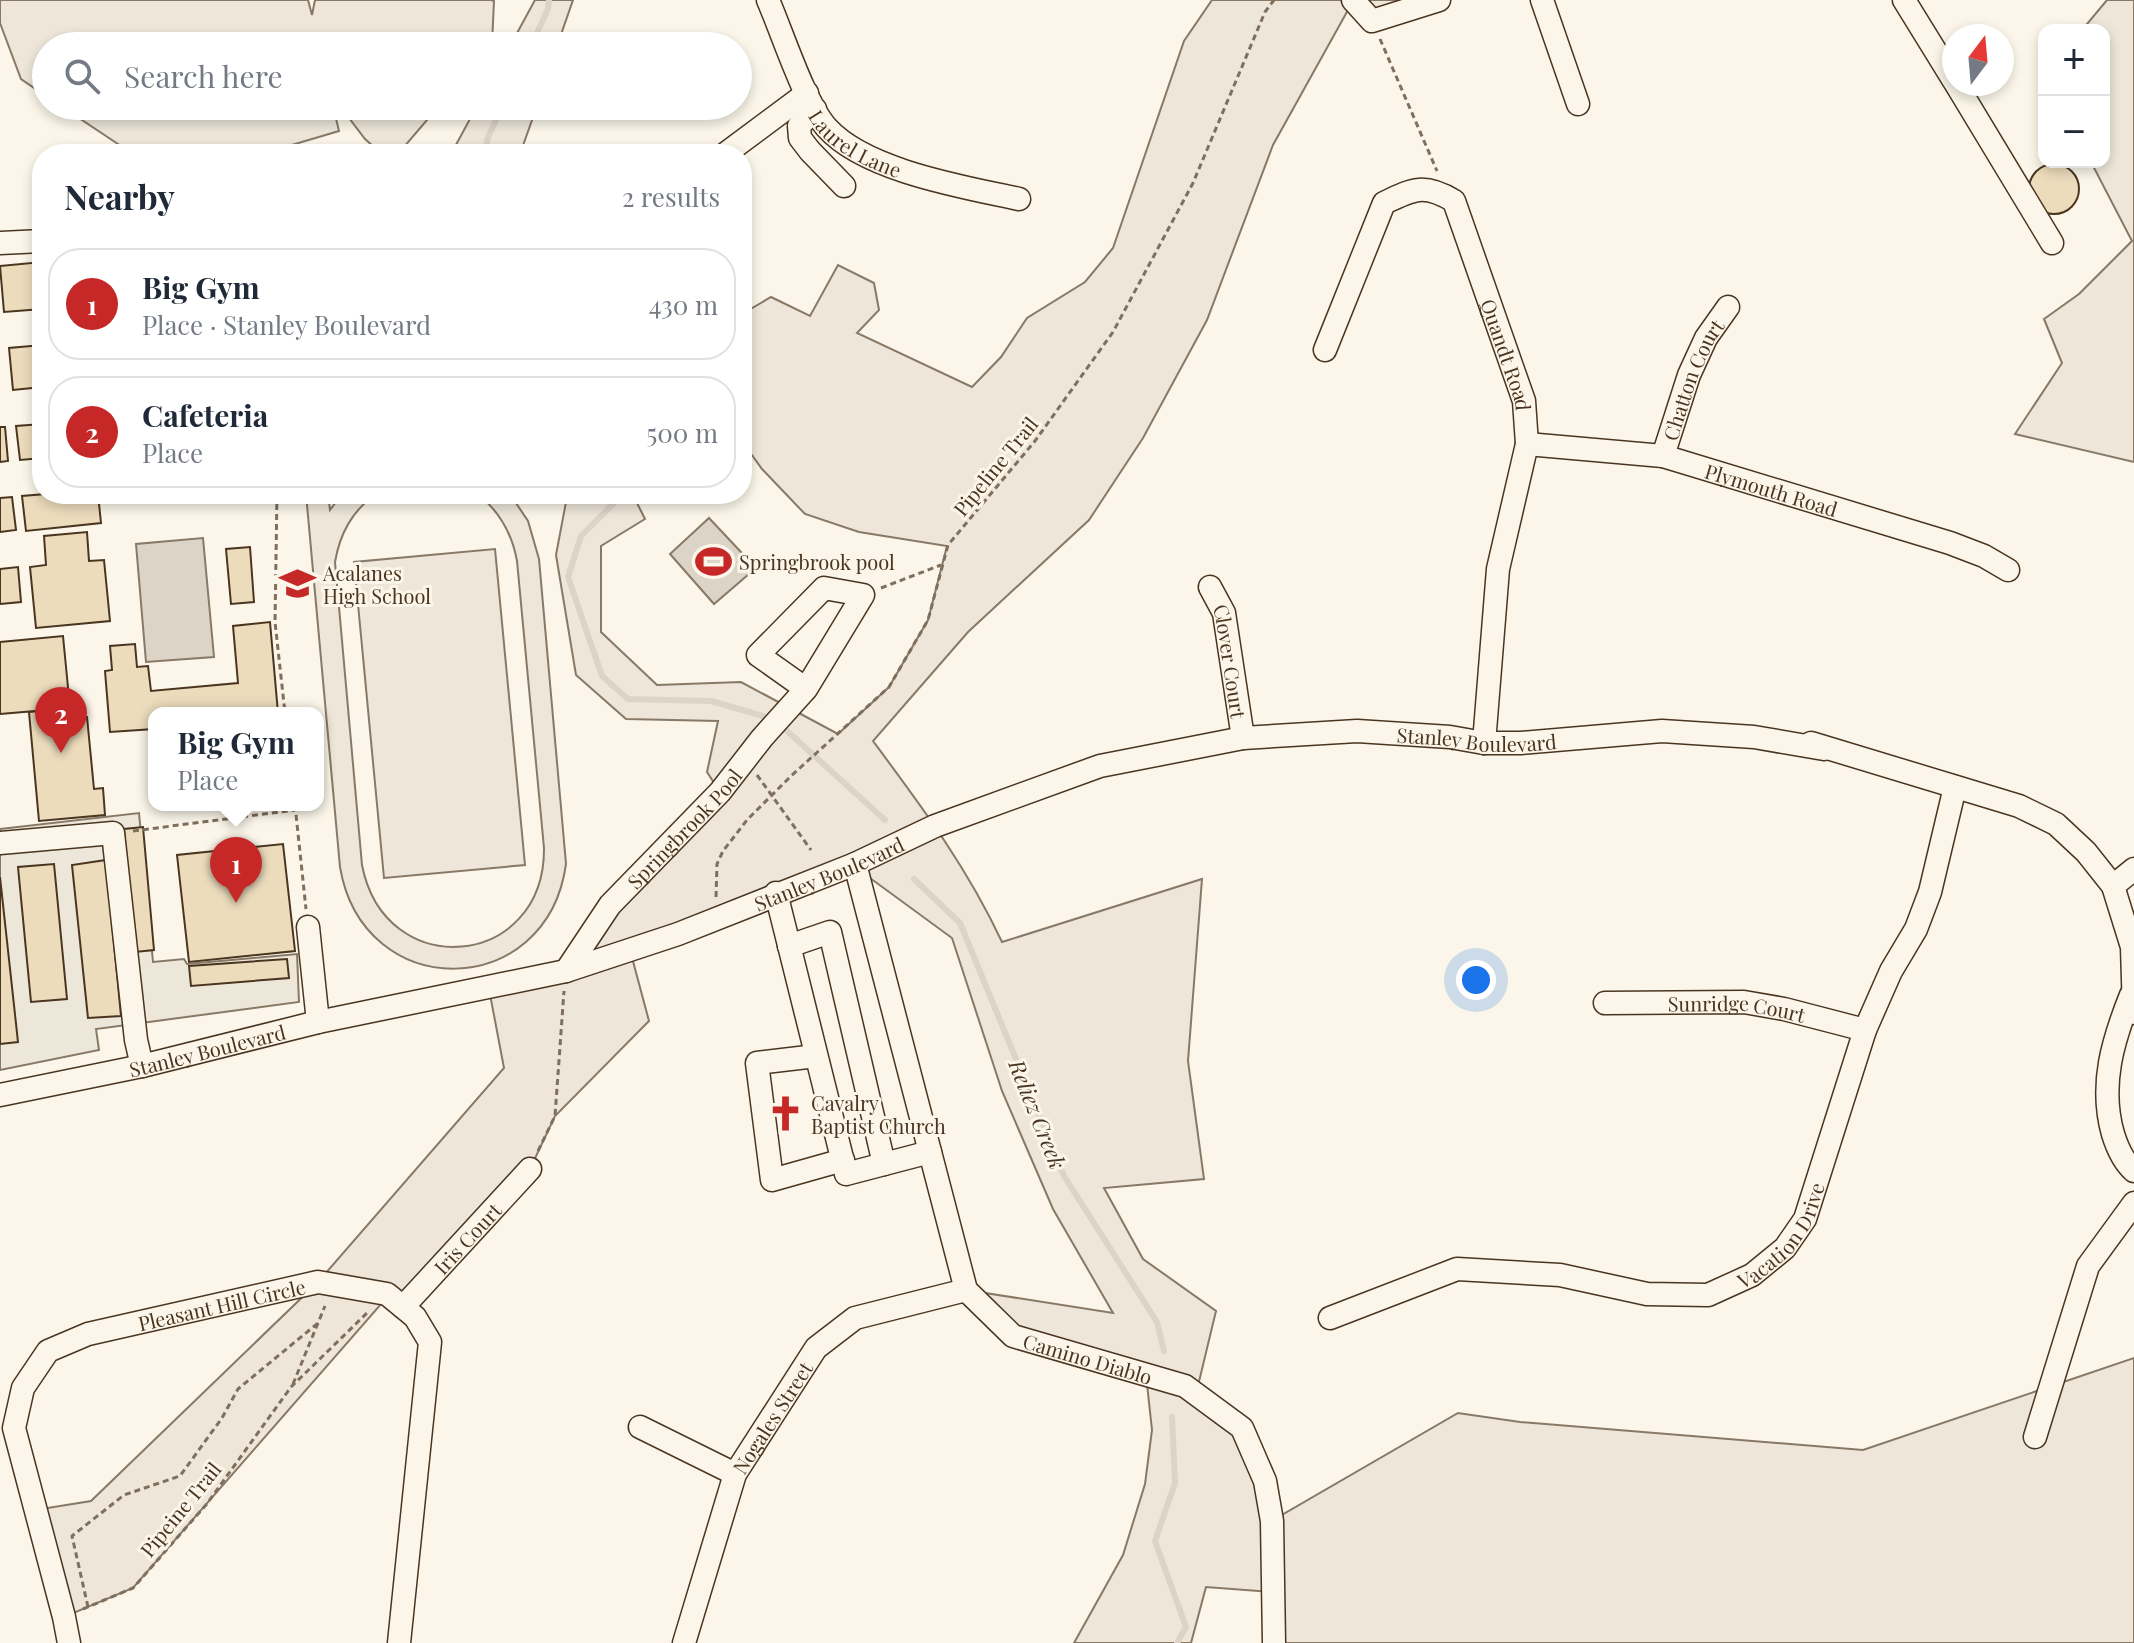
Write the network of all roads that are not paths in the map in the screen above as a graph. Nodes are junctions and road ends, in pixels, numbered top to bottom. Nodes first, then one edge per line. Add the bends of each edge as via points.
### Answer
1 (768, 0) edge
2 (1353, 0) edge
3 (1439, 0) edge
4 (1542, 0) edge
5 (1904, 0) edge
6 (1942, 62) edge
7 (1963, 96) edge
8 (811, 101) junction
9 (1578, 104) dead end
10 (741, 144) edge
11 (844, 186) dead end
12 (1019, 199) dead end
13 (32, 241) edge
14 (0, 243) edge
15 (2052, 243) dead end
16 (1728, 307) dead end
17 (1325, 350) dead end
18 (1527, 444) junction
19 (1663, 456) junction
20 (2008, 570) dead end
21 (1210, 587) dead end
22 (806, 689) junction
23 (1243, 738) junction
24 (1484, 743) junction
25 (1955, 787) junction
26 (0, 843) edge
27 (855, 864) junction
28 (2134, 869) edge
29 (2113, 886) junction
30 (776, 893) junction
31 (308, 927) road end
32 (789, 946) junction
33 (566, 971) junction
34 (2133, 990) edge
35 (1605, 1003) dead end
36 (2134, 1016) edge
37 (318, 1022) junction
38 (1865, 1030) junction
39 (816, 1056) junction
40 (142, 1066) junction
41 (0, 1093) edge
42 (2134, 1147) edge
43 (930, 1152) junction
44 (843, 1160) junction
45 (884, 1164) junction
46 (530, 1169) road end
47 (2134, 1171) edge
48 (2134, 1203) edge
49 (966, 1290) junction
50 (395, 1300) junction
51 (1330, 1318) dead end
52 (640, 1427) dead end
53 (2035, 1437) dead end
54 (735, 1474) junction
55 (69, 1643) edge
56 (399, 1643) edge
57 (684, 1643) edge
58 (1274, 1643) edge

1 - 8 street, Laurel Lane
2 - 3 street via 1372,21
4 - 9 street
5 - 6 street
7 - 15 street
8 - 10 street
8 - 11 street via 799,126 800,138
8 - 12 street, Laurel Lane via 826,128 860,153 938,182
13 - 14 street
16 - 19 street, Chatton Court via 1689,375
17 - 18 street, Quandt Road via 1384,203 1414,189 1435,192 1454,201 1524,401
18 - 19 street, Plymouth Road
18 - 24 street, Quandt Road via 1498,569
19 - 20 street, Plymouth Road via 1950,543
21 - 23 street, Clover Court via 1224,613
22 - 22 street, Springbrook Pool via 758,655 824,588 863,595
22 - 33 street, Springbrook Pool via 720,792 610,905
23 - 24 street, Stanley Boulevard via 1357,731
23 - 27 street, Stanley Boulevard via 1100,766 935,826
24 - 25 street, Stanley Boulevard via 1662,731 1682,724 1753,726
25 - 29 street, Stanley Boulevard via 2019,806 2056,824
25 - 38 street, Vacation Drive via 1930,892
26 - 40 street via 113,833
27 - 30 street, Stanley Boulevard
27 - 43 street
28 - 29 street
29 - 34 street, Stanley Boulevard via 2132,947
30 - 32 street
30 - 33 street, Stanley Boulevard via 678,934
31 - 37 street
32 - 39 street
32 - 45 street via 830,932
33 - 37 street, Stanley Boulevard
34 - 36 street, Stanley Boulevard
34 - 47 street, Stanley Boulevard via 2110,1054 2107,1114 2116,1144
35 - 38 street, Sunridge Court via 1744,1002
36 - 42 street, Stanley Boulevard via 2121,1077 2121,1110
37 - 40 street, Stanley Boulevard
38 - 51 street, Vacation Drive via 1805,1219 1785,1248 1752,1275 1708,1295 1647,1294 1560,1275 1457,1269
39 - 44 street
39 - 44 street via 757,1063 772,1180
40 - 41 street, Stanley Boulevard
43 - 45 street
43 - 49 street
44 - 45 street via 846,1174
46 - 50 street, Iris Court
48 - 53 street via 2088,1266
49 - 54 street, Nogales Street via 855,1318 816,1348
49 - 58 street, Camino Diablo via 1013,1336 1185,1386 1242,1428 1265,1481 1272,1521
50 - 55 street, Pleasant Hill Circle via 318,1282 88,1334 48,1351 23,1388 14,1428
50 - 56 street via 415,1317 430,1342
52 - 54 street
54 - 57 street, Nogales Street

